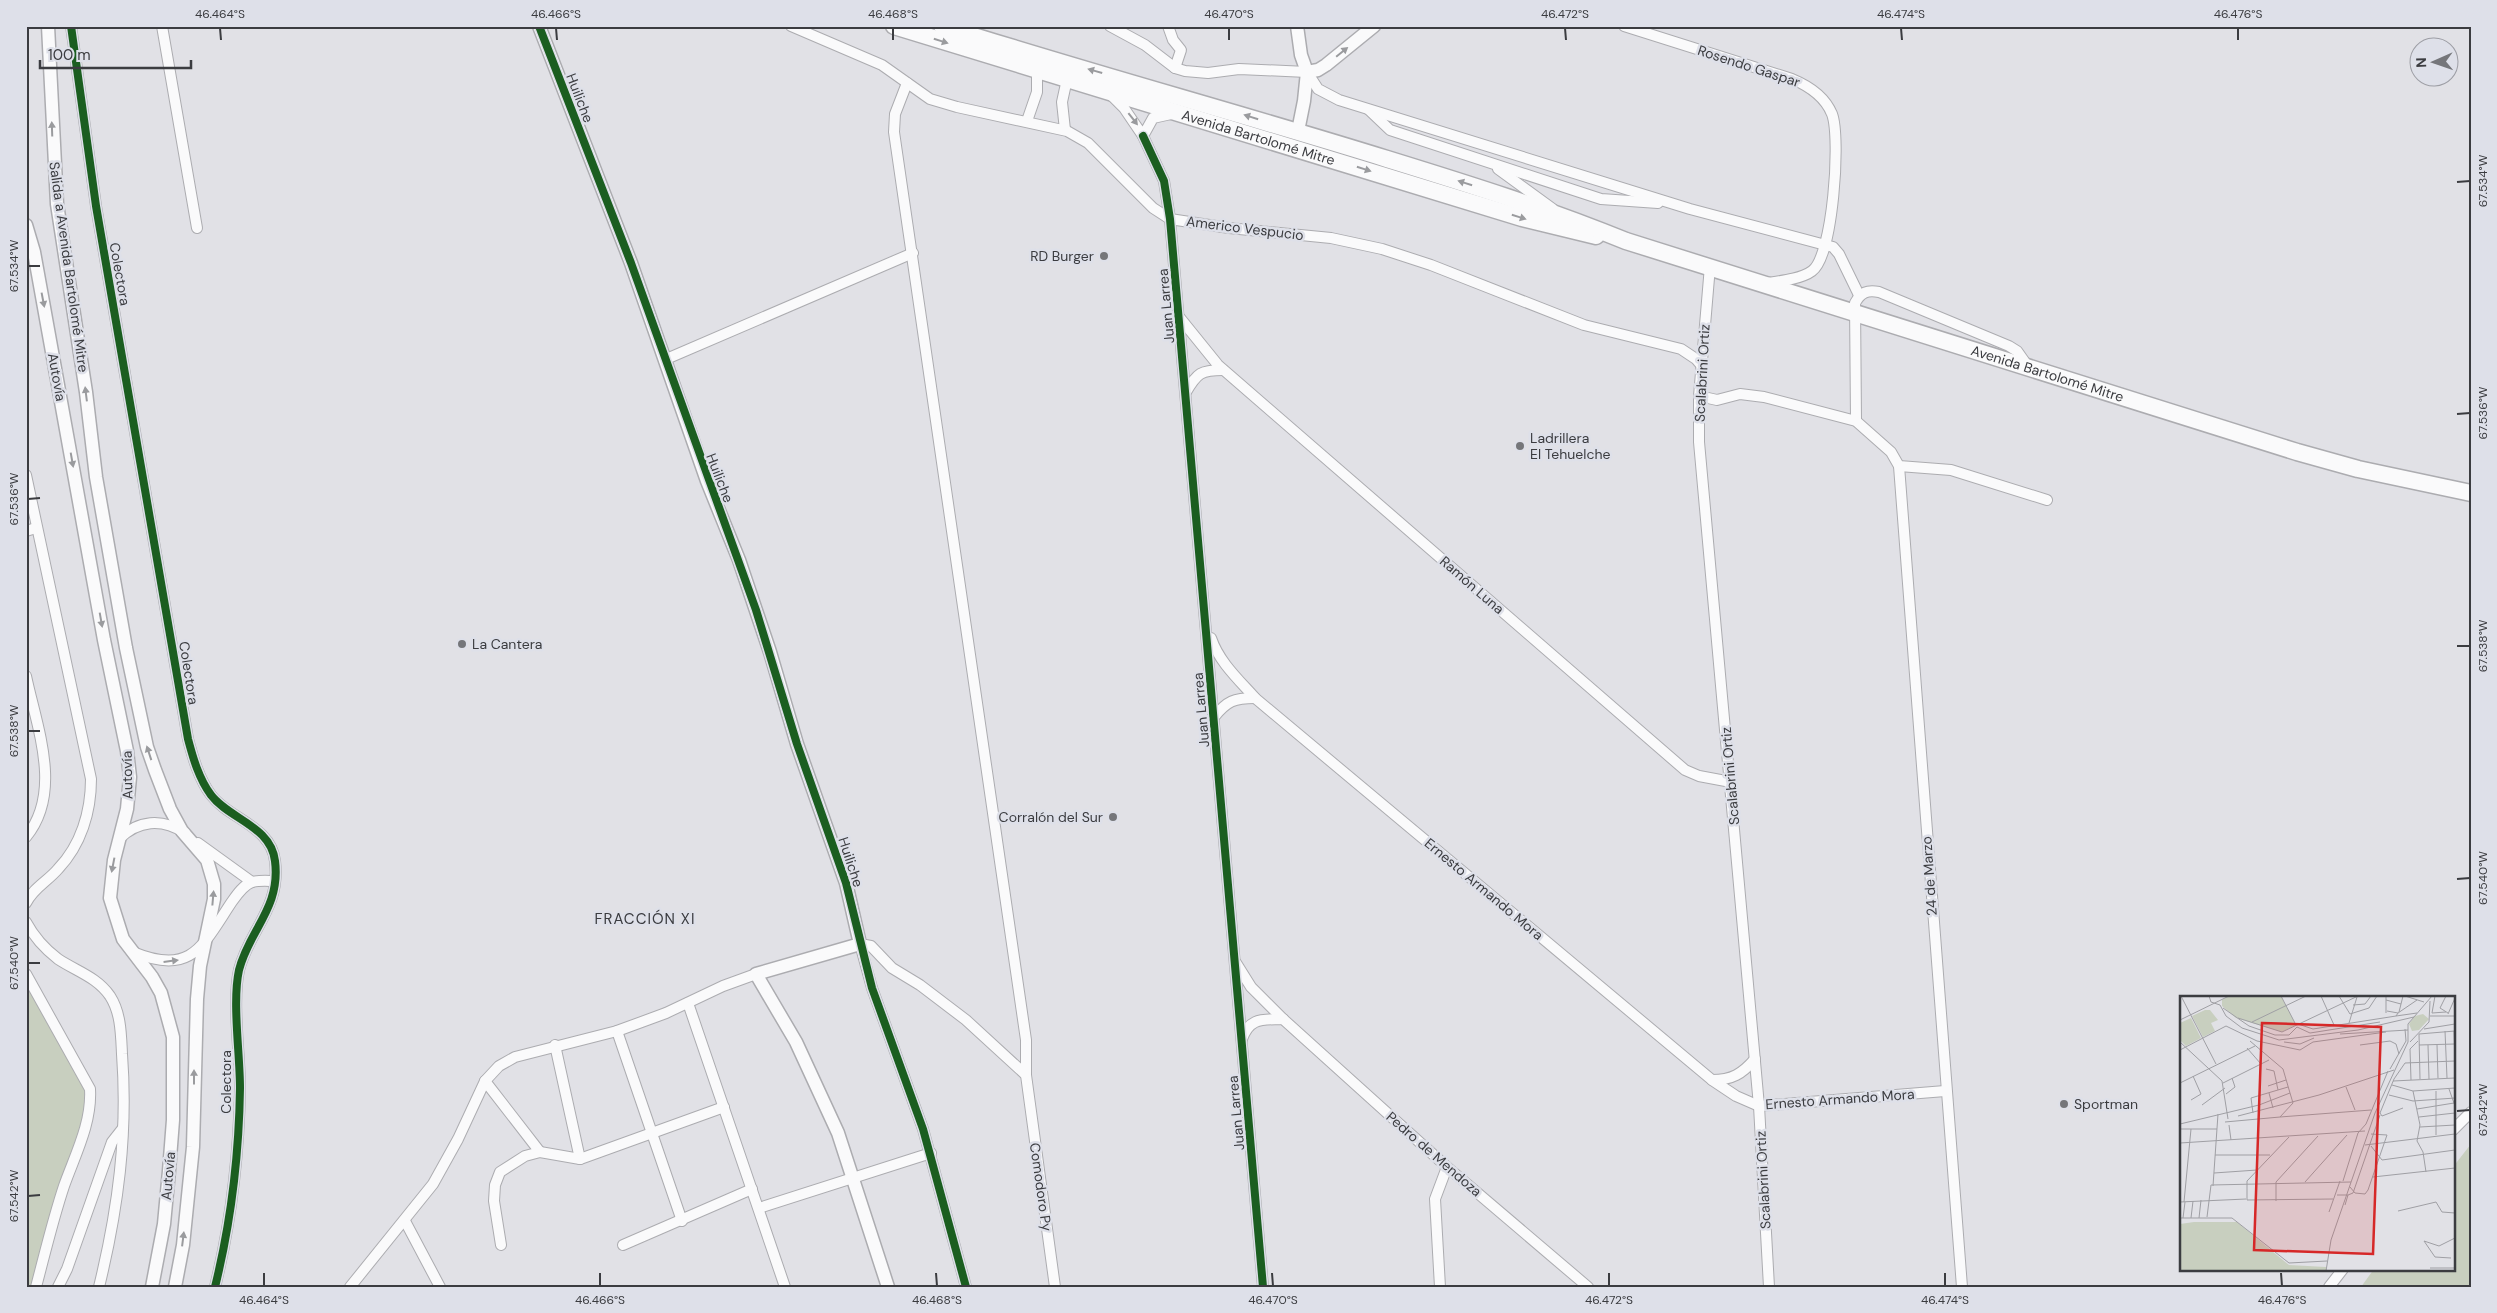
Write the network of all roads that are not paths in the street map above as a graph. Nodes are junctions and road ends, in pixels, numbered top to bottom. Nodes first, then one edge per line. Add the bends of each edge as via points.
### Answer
1 (48, 26) edge
2 (71, 26) edge
3 (162, 26) edge
4 (538, 26) edge
5 (790, 26) edge
6 (894, 26) edge
7 (1110, 26) edge
8 (1168, 26) edge
9 (1298, 26) edge
10 (1374, 26) edge
11 (1624, 26) edge
12 (947, 28) edge
13 (1650, 30) edge
14 (1175, 68) junction
15 (1037, 70) junction
16 (1307, 72) junction
17 (1067, 79) junction
18 (907, 83) junction
19 (1106, 90) junction
20 (1368, 109) junction
21 (1184, 113) junction
22 (1028, 121) junction
23 (1065, 130) junction
24 (1298, 131) junction
25 (1143, 136) junction
26 (1487, 161) junction
27 (1674, 204) junction
28 (1560, 214) junction
29 (1170, 219) junction
30 (26, 225) edge
31 (197, 228) dead end
32 (1626, 242) junction
33 (1826, 245) junction
34 (913, 253) junction
35 (1710, 266) junction
36 (1764, 284) junction
37 (1859, 295) junction
38 (1855, 315) junction
39 (1179, 317) junction
40 (664, 360) junction
41 (1702, 366) junction
42 (2030, 369) junction
43 (1223, 370) junction
44 (1186, 393) junction
45 (1699, 396) junction
46 (1856, 421) junction
47 (1899, 466) junction
48 (26, 475) edge
49 (96, 477) joint
50 (2471, 493) edge
51 (2047, 500) dead end
52 (31, 529) edge
53 (1206, 627) junction
54 (26, 676) edge
55 (1255, 698) junction
56 (1214, 717) junction
57 (1731, 782) junction
58 (182, 831) junction
59 (26, 837) edge
60 (119, 839) junction
61 (275, 881) junction
62 (252, 882) junction
63 (26, 903) edge
64 (26, 922) edge
65 (205, 942) junction
66 (860, 944) junction
67 (132, 952) junction
68 (1235, 961) junction
69 (26, 974) edge
70 (756, 974) junction
71 (688, 1003) junction
72 (1283, 1019) junction
73 (617, 1031) junction
74 (1242, 1040) junction
75 (555, 1045) junction
76 (1755, 1059) junction
77 (1026, 1075) junction
78 (1712, 1080) junction
79 (485, 1081) junction
80 (1945, 1091) junction
81 (1759, 1106) junction
82 (724, 1107) junction
83 (2471, 1112) edge
84 (123, 1128) junction
85 (2454, 1129) edge
86 (650, 1132) junction
87 (540, 1152) junction
88 (931, 1153) junction
89 (580, 1159) junction
90 (1447, 1167) junction
91 (852, 1179) junction
92 (752, 1189) junction
93 (759, 1208) junction
94 (405, 1221) junction
95 (682, 1221) junction
96 (501, 1245) dead end
97 (622, 1245) dead end
98 (2341, 1270) edge
99 (36, 1287) edge
100 (58, 1287) edge
101 (99, 1287) edge
102 (152, 1287) edge
103 (175, 1287) edge
104 (215, 1287) edge
105 (350, 1287) edge
106 (440, 1287) edge
107 (786, 1287) edge
108 (888, 1287) edge
109 (966, 1287) edge
110 (1055, 1287) edge
111 (1263, 1287) edge
112 (1440, 1287) edge
113 (1588, 1287) edge
114 (1769, 1287) edge
115 (1962, 1287) edge
116 (2329, 1287) edge

49 -> 1 street, Salida a Avenida Bartolomé Mitre via 57,204
2 - 61 street, Colectora via 96,206 188,739 210,794 220,805 264,836 275,859
3 - 31 street
4 - 40 street, Huiliche via 631,263
5 - 18 street, Americo Vespucio via 882,64
6 -> 15 main road, Avenida Bartolomé Mitre
7 - 14 street via 1145,45
8 - 14 street via 1181,50
9 - 16 street via 1301,55
16 -> 10 street via 1326,65
11 - 13 street, Rosendo Gaspar
24 -> 12 main road, Avenida Bartolomé Mitre
13 - 33 street, Rosendo Gaspar via 1792,79 1811,89 1827,105 1832,115 1835,157
14 - 16 street via 1196,73 1239,69
15 - 17 main road, Avenida Bartolomé Mitre
15 - 22 street via 1037,92
16 - 20 street via 1318,88 1328,95
16 - 24 street
17 - 19 main road, Avenida Bartolomé Mitre
17 - 23 street via 1062,102
18 - 22 street, Americo Vespucio via 940,102
18 - 34 street, Comodoro Py via 895,114 894,132
19 - 21 main road, Avenida Bartolomé Mitre
19 -> 25 street, Juan Larrea via 1124,108
20 - 26 street via 1390,130
20 - 27 street
21 - 25 street via 1162,114 1153,118
21 -> 32 main road, Avenida Bartolomé Mitre via 1539,223
22 - 23 street, Americo Vespucio
23 - 29 street, Americo Vespucio via 1088,143 1148,204
28 -> 24 main road, Avenida Bartolomé Mitre
25 - 29 street, Juan Larrea via 1164,181
26 - 27 street via 1601,199
26 - 28 street
27 - 33 street
28 - 32 main road, Avenida Bartolomé Mitre
29 - 39 street, Juan Larrea
29 - 41 street, Americo Vespucio via 1331,238 1382,249 1584,325 1674,347
30 -> 60 street, Autovía via 34,252 127,750 130,777 127,809
32 - 35 main road, Avenida Bartolomé Mitre
33 - 36 street, Rosendo Gaspar via 1812,271
33 - 37 street via 1839,254
34 - 40 street
34 - 77 street, Comodoro Py via 1026,1040
35 - 36 main road, Avenida Bartolomé Mitre
35 - 41 street, Scalabrini Ortiz
36 - 38 main road, Avenida Bartolomé Mitre
37 - 38 street
37 - 42 street via 1869,290 1879,292 2009,346 2017,351
38 - 42 main road, Avenida Bartolomé Mitre
38 - 46 street
39 - 43 street, Ramón Luna
39 - 44 street, Juan Larrea
40 - 66 street, Huiliche via 767,644 797,744 846,883
41 - 45 street, Scalabrini Ortiz
42 - 50 main road, Avenida Bartolomé Mitre via 2314,457
43 - 44 street via 1206,370 1194,377
43 - 57 street, Ramón Luna via 1685,770
44 - 53 street, Juan Larrea
45 - 46 street via 1717,400 1740,394 1764,397
45 - 57 street, Scalabrini Ortiz via 1699,442
46 - 47 street via 1891,452
47 - 51 street via 1951,470
47 - 80 street, 24 de Marzo
48 - 52 street
58 -> 49 street, Autovía via 170,809 147,747
52 - 63 street via 87,754 91,792 85,822 74,848
53 - 55 street, Ernesto Armando Mora via 1214,649
53 - 56 street, Juan Larrea
54 - 59 street via 42,748 46,785 41,816
55 - 56 street via 1240,698 1225,704
55 - 78 street, Ernesto Armando Mora
56 - 68 street, Juan Larrea
57 - 76 street, Scalabrini Ortiz
58 - 60 street via 150,822 136,825
58 - 62 street
65 -> 58 street, Autovía via 214,899 213,876 207,860
60 -> 67 street, Autovía via 110,898 123,939
61 - 62 street
61 - 104 street, Colectora via 270,906 238,973 240,1086 236,1158
62 - 65 street via 234,898
64 - 84 street via 42,945 59,960 95,980 115,1005 120,1021
67 -> 65 street via 161,962 176,962
103 -> 65 street, Autovía via 193,1147 195,1026
66 - 70 street
66 - 77 street via 872,946 892,968 966,1020
66 - 88 street via 872,988
67 - 102 street, Autovía via 161,993 174,1037 169,1171 164,1224
68 - 72 street, Pedro de Mendoza via 1250,987
68 - 74 street, Juan Larrea
69 - 99 street via 90,1089 85,1127 64,1186
70 - 71 street
70 - 91 street via 820,1089
71 - 73 street
71 - 82 street
72 - 74 street via 1257,1021 1246,1027
72 - 90 street, Pedro de Mendoza
73 - 75 street
73 - 86 street
74 - 111 street, Juan Larrea
75 - 79 street via 515,1057 499,1066
75 - 89 street
76 - 78 street via 1736,1077
76 - 81 street, Scalabrini Ortiz
77 - 110 street, Comodoro Py
78 - 81 street, Ernesto Armando Mora
79 - 87 street
79 - 94 street via 442,1171
80 - 81 street, Ernesto Armando Mora
80 - 115 street, 24 de Marzo
81 - 114 street, Scalabrini Ortiz
82 - 86 street
82 - 92 street
83 - 85 street
84 - 100 street via 112,1142
84 - 101 street via 118,1196
86 - 89 street
86 - 95 street
87 - 89 street
87 - 96 street via 525,1156 500,1172 494,1201
88 - 91 street
88 - 109 street
90 - 112 street via 1435,1199
90 - 113 street, Pedro de Mendoza
91 - 93 street
91 - 108 street
92 - 93 street
92 - 95 street
93 - 107 street
94 - 105 street
94 - 106 street
95 - 97 street
98 - 116 street

